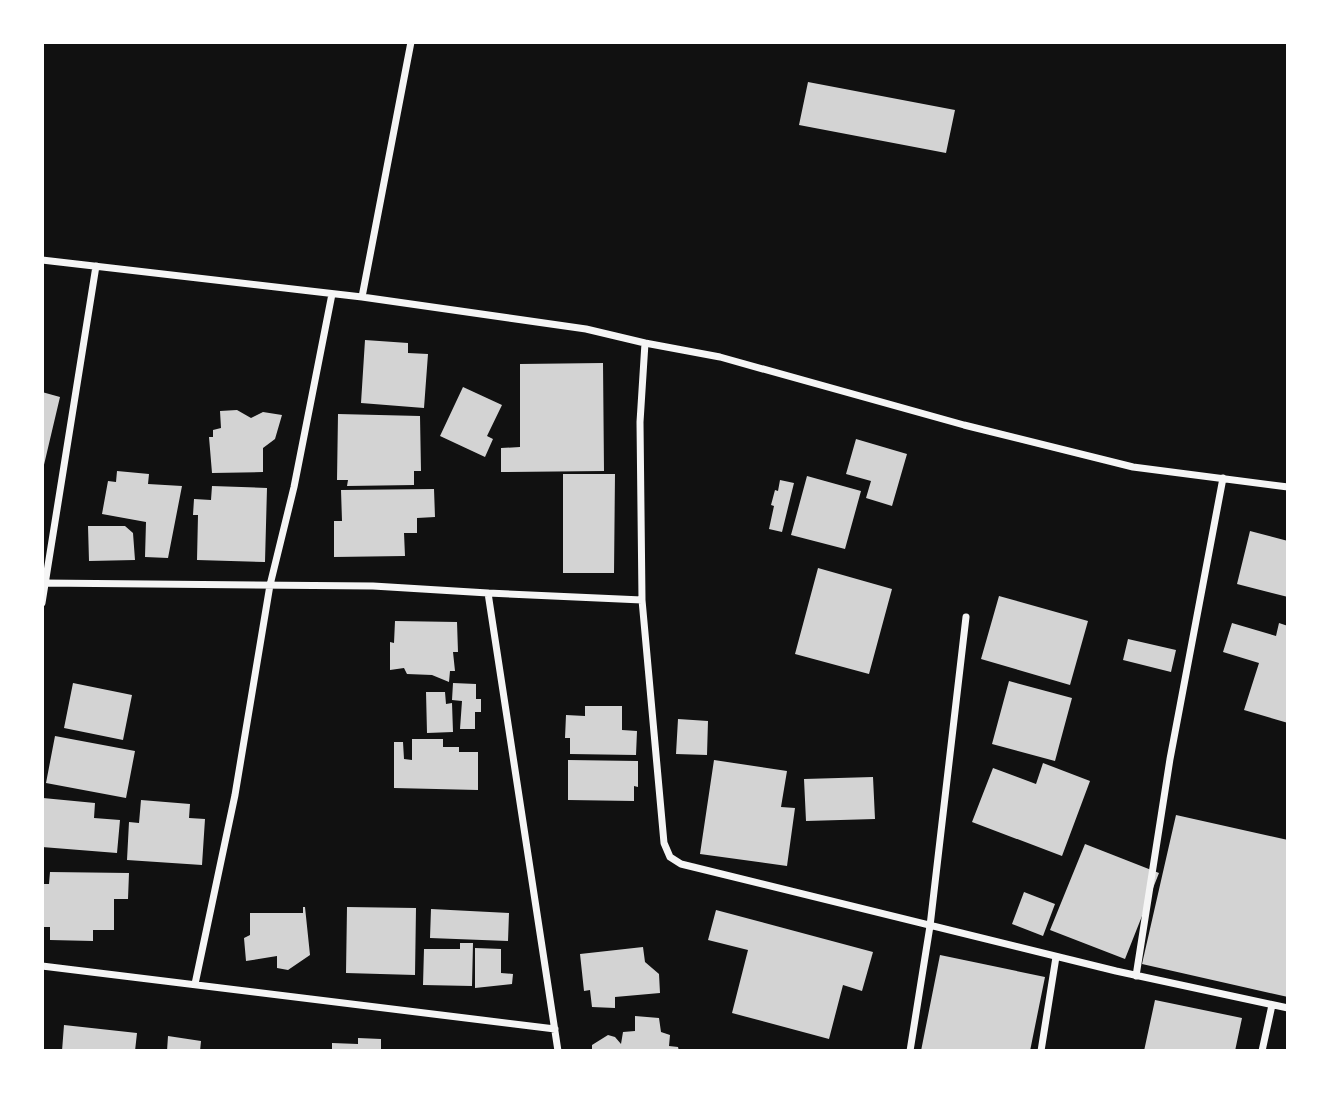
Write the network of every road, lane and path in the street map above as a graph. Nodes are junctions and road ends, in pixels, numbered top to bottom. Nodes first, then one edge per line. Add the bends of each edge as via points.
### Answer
1 (411, 42) edge
2 (42, 260) edge
3 (96, 266) junction
4 (332, 294) junction
5 (362, 298) junction
6 (645, 343) junction
7 (1223, 478) junction
8 (1288, 487) edge
9 (44, 584) edge
10 (270, 585) junction
11 (488, 593) junction
12 (642, 600) junction
13 (42, 603) edge
14 (966, 617) dead end
15 (930, 926) junction
16 (1056, 957) junction
17 (42, 966) edge
18 (1136, 976) junction
19 (195, 984) junction
20 (1272, 1005) junction
21 (1288, 1008) edge
22 (555, 1029) junction
23 (558, 1051) edge
24 (910, 1051) edge
25 (1041, 1051) edge
26 (1262, 1051) edge

1 - 5 street
2 - 3 street
3 - 4 street
3 - 9 street
4 - 5 street
4 - 10 street
5 - 6 street via 586,329
6 - 7 street via 720,357 1133,467
6 - 12 street via 640,422
7 - 8 street
7 - 18 street via 1170,759
9 - 10 street
9 - 13 street
10 - 11 street
10 - 19 street via 235,795
11 - 12 street
11 - 22 street
12 - 15 street via 664,843 670,857 681,864
14 - 15 street
15 - 16 street
15 - 24 street
16 - 18 street
16 - 25 street
17 - 19 street
18 - 20 street
19 - 22 street
20 - 21 street
20 - 26 street
22 - 23 street

